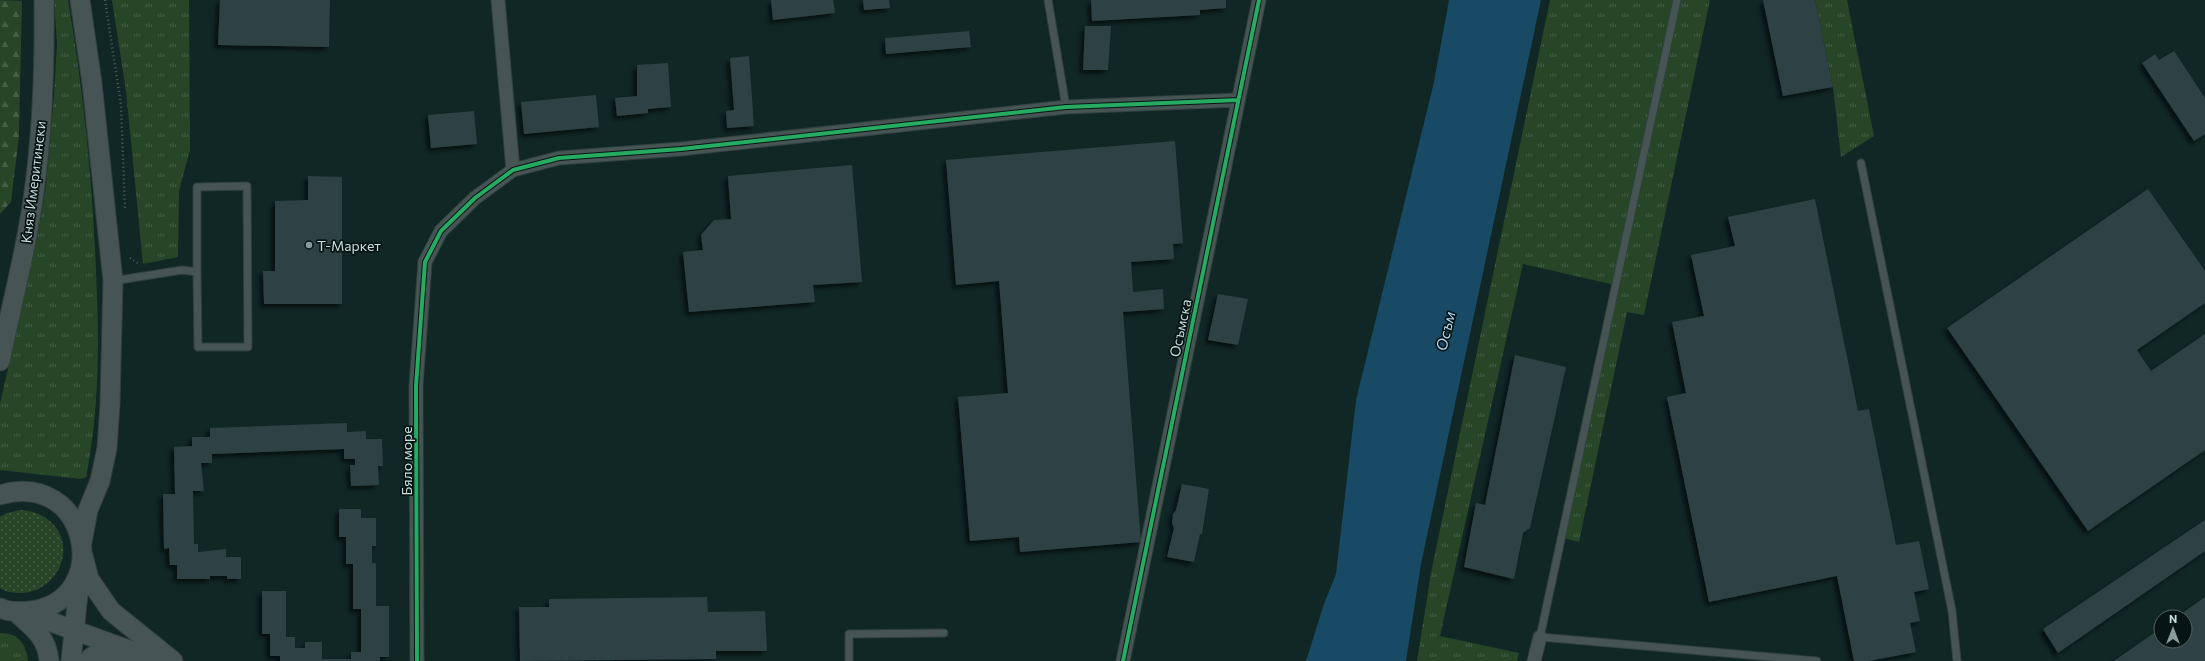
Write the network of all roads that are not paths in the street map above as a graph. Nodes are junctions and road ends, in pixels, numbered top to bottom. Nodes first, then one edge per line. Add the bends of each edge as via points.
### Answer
1 (44, 0) edge
2 (80, 0) edge
3 (498, 0) edge
4 (1048, 0) edge
5 (1259, 0) edge
6 (1677, 0) edge
7 (1238, 100) junction
8 (1066, 108) junction
9 (1861, 163) dead end
10 (513, 170) junction
11 (197, 272) junction
12 (113, 281) junction
13 (0, 361) edge
14 (0, 495) edge
15 (82, 555) junction
16 (8, 610) edge
17 (74, 630) junction
18 (944, 633) dead end
19 (1540, 636) junction
20 (140, 654) junction
21 (49, 661) edge
22 (71, 661) edge
23 (88, 661) edge
24 (159, 661) edge
25 (173, 661) edge
26 (417, 661) edge
27 (849, 661) edge
28 (1123, 661) edge
29 (1534, 661) edge
30 (1817, 661) edge
31 (1957, 661) edge

1 - 13 street, Княз Имеритински via 45,58 38,164 28,230
2 - 12 street via 92,83
3 - 10 street
4 - 8 lane
5 - 7 street, Осъмска
6 - 19 lane
7 - 8 street
7 - 28 street, Осъмска
8 - 10 street via 680,149 559,158
9 - 31 lane via 1952,611
10 - 26 street, Бяло море via 474,198 441,231 425,262 416,386
11 - 11 lane via 198,347 248,347 248,186 197,187
11 - 12 lane via 182,270
12 - 15 street via 107,448 100,481 88,510
14 - 15 street via 13,491 32,492 50,498 65,509 72,519
15 - 16 street via 72,585 60,599 43,609
15 - 17 street
15 - 25 street via 89,579 111,611
16 - 17 street
16 - 21 street via 39,631
17 - 20 street
17 - 22 street
18 - 27 lane via 849,634
19 - 29 street
19 - 30 lane
20 - 23 street via 107,651
20 - 24 street

